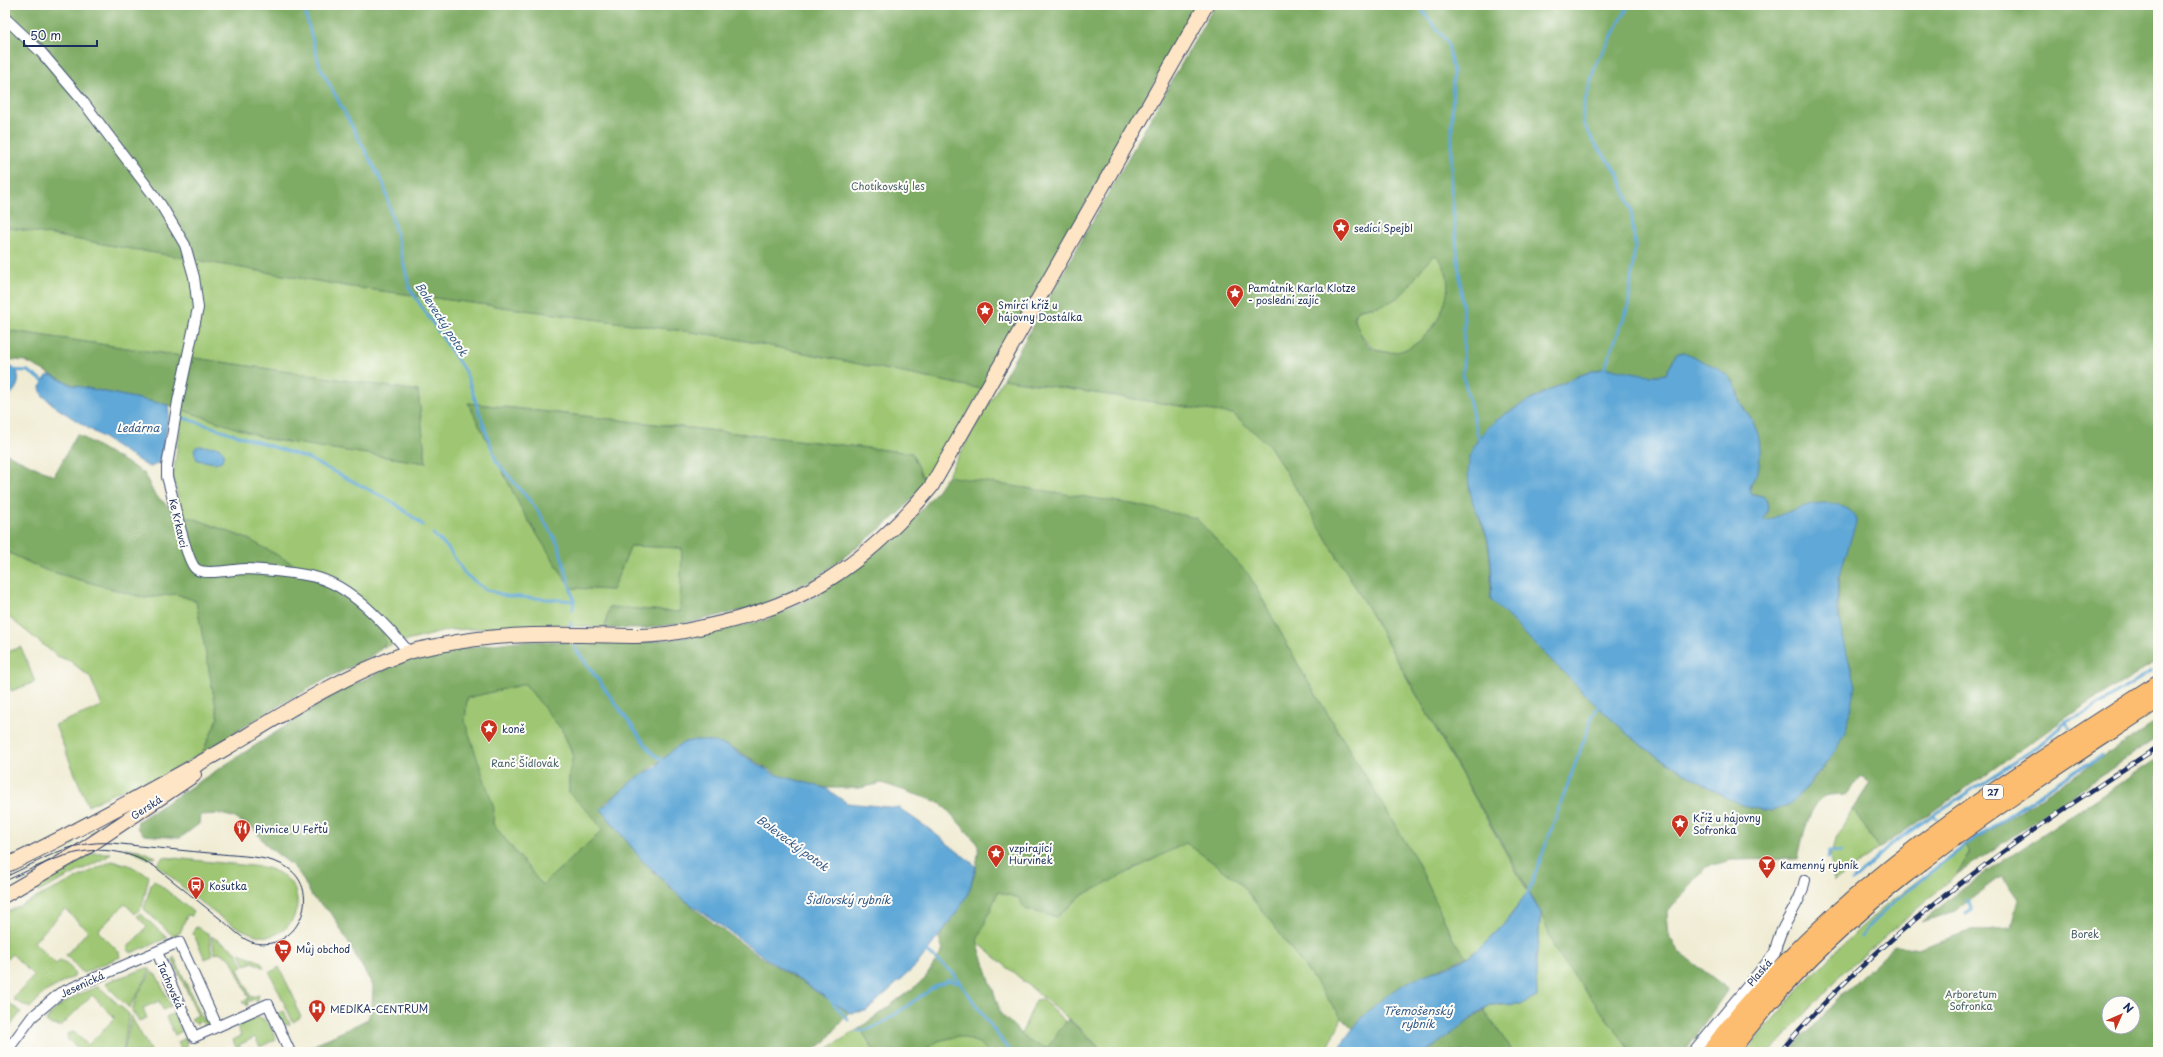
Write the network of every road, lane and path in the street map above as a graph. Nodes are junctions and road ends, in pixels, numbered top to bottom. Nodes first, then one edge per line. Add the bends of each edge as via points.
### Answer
1 (1204, 6) edge
2 (5, 18) edge
3 (409, 652) junction
4 (2158, 684) edge
5 (2158, 699) edge
6 (284, 714) junction
7 (5, 866) edge
8 (1805, 880) dead end
9 (5, 895) edge
10 (156, 952) junction
11 (217, 1026) junction
12 (6, 1052) edge
13 (290, 1052) edge
14 (1693, 1052) edge
15 (1711, 1052) edge
16 (1730, 1052) edge

1 - 3 street, Gerská via 931,487 883,540 839,574 801,595 744,618 641,636 516,635 449,643
2 - 3 street, Ke Krkavci via 41,52 81,99 161,206 185,245 194,277 198,308 167,466 186,552 195,569 203,573 246,569 317,577 341,589 364,606
3 - 6 street, Gerská via 339,682
4 - 15 highway, 27 via 1969,808 1881,875 1809,940 1779,971 1750,1002
5 - 16 highway, 27 via 1977,820 1891,886 1820,950 1761,1013
6 - 7 street, Gerská via 82,828
6 - 9 street, Gerská via 81,851
8 - 14 street, Plaská via 1799,902 1777,941 1774,954
10 - 11 street, Tachovská via 179,942
10 - 11 street, Tachovská via 194,1037
10 - 12 street, Jesenická via 60,993 32,1018
11 - 13 street, Tachovská via 268,1004

